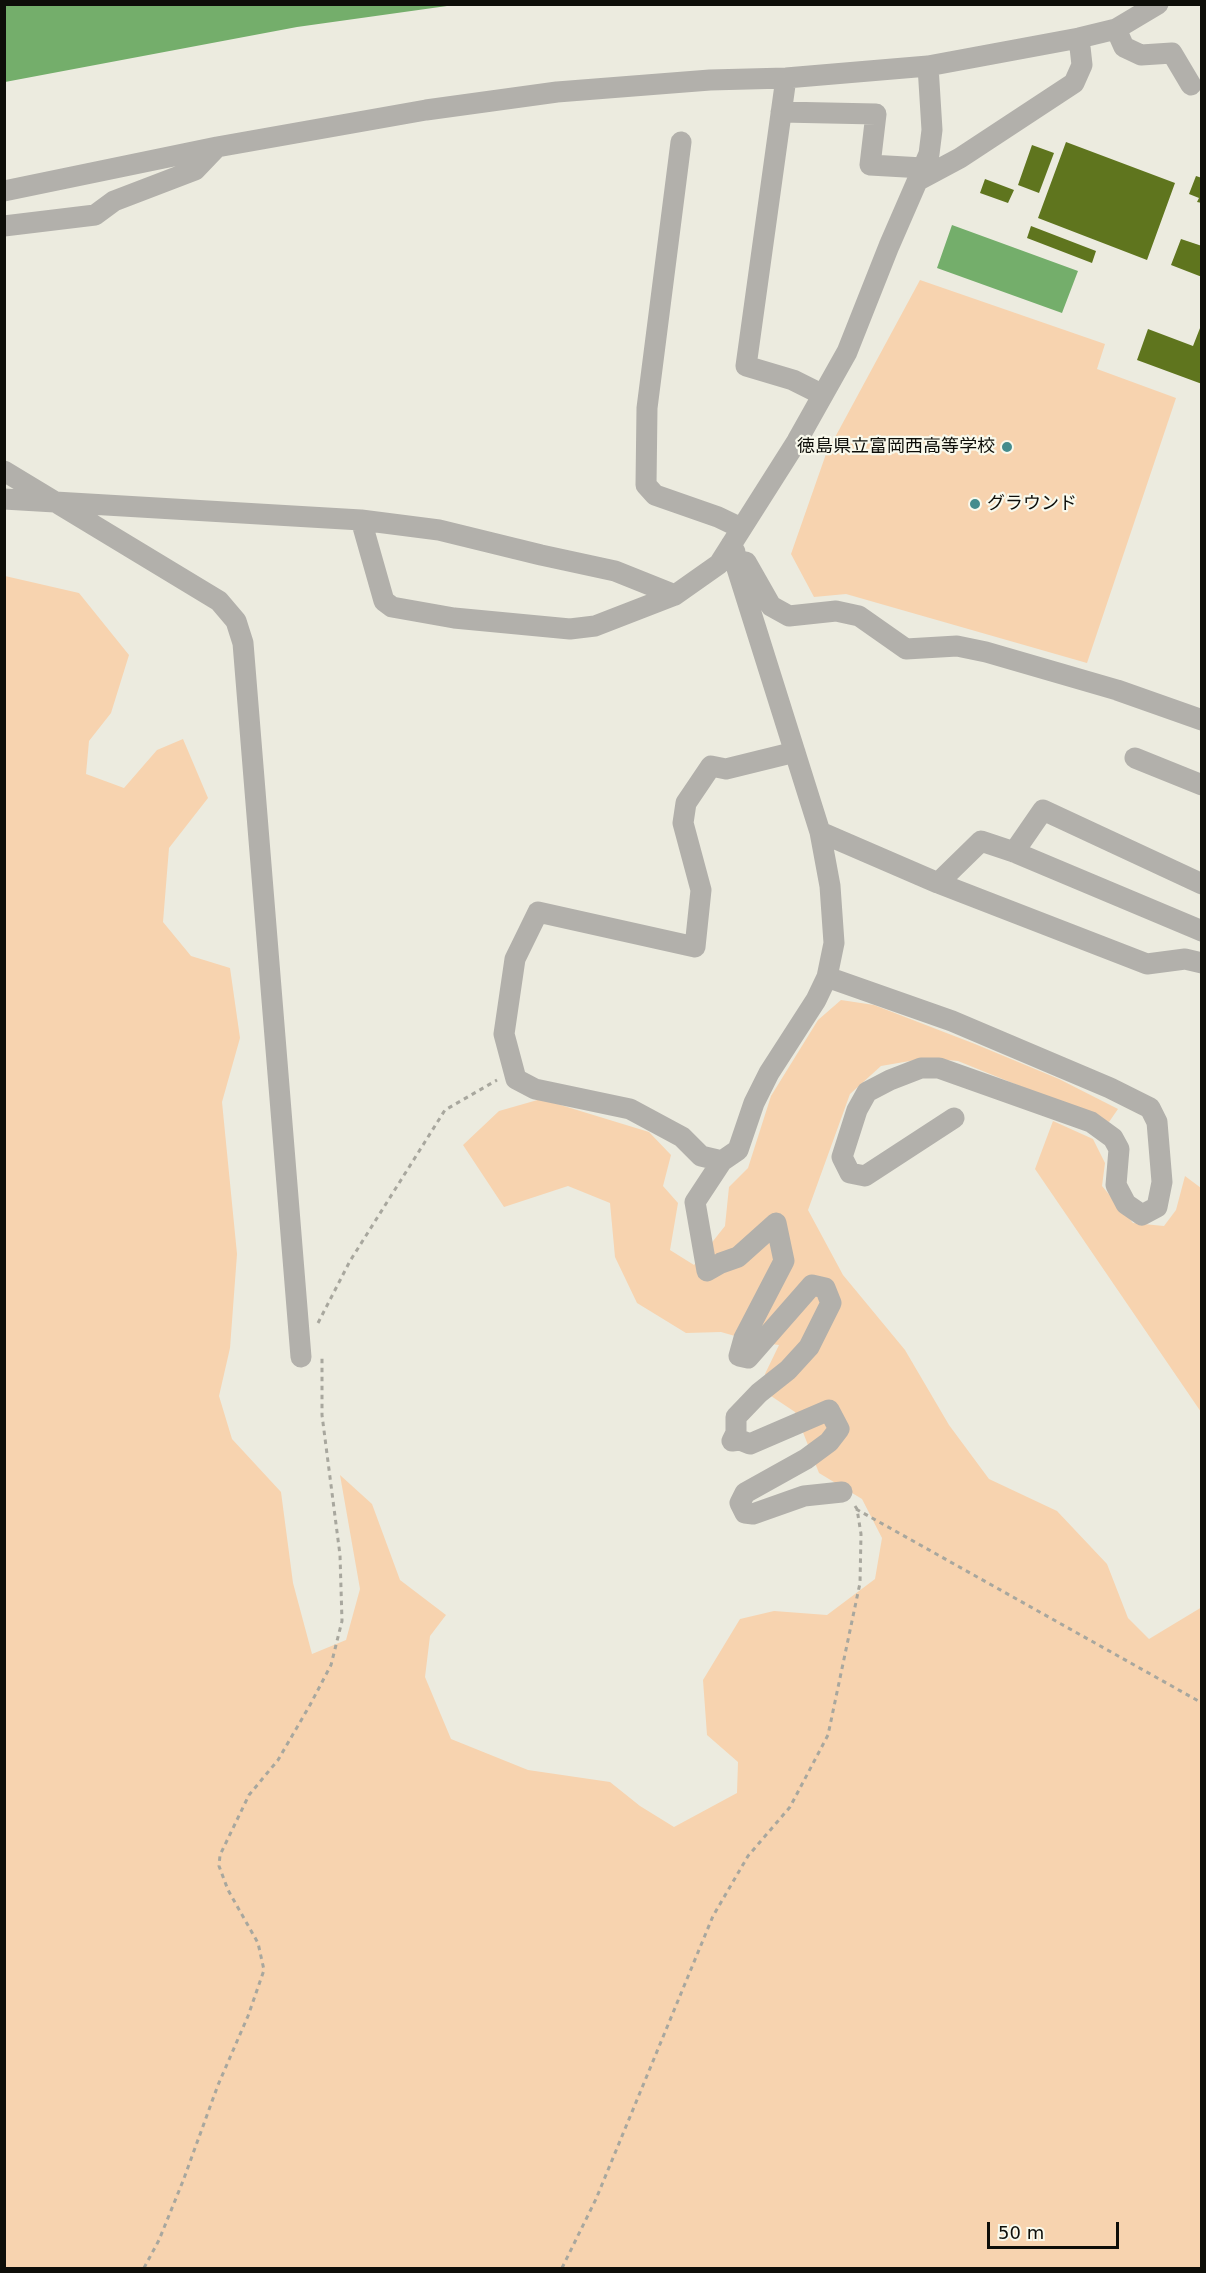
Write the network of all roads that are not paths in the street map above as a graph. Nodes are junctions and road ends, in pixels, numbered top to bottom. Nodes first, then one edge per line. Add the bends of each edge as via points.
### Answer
1 (1158, 4) edge
2 (1116, 29) junction
3 (1079, 38) junction
4 (928, 66) junction
5 (786, 78) junction
6 (1191, 85) dead end
7 (782, 112) junction
8 (681, 142) dead end
9 (217, 147) junction
10 (920, 174) junction
11 (4, 191) edge
12 (4, 226) edge
13 (823, 395) junction
14 (4, 471) edge
15 (4, 499) edge
16 (53, 502) junction
17 (361, 520) junction
18 (736, 542) junction
19 (675, 595) junction
20 (1202, 720) edge
21 (795, 752) junction
22 (1135, 758) dead end
23 (1202, 785) edge
24 (820, 832) junction
25 (1014, 852) junction
26 (938, 883) junction
27 (1202, 884) edge
28 (1202, 931) edge
29 (1201, 963) edge
30 (827, 977) junction
31 (954, 1118) dead end
32 (722, 1161) junction
33 (301, 1357) road end
34 (836, 1493) road end

1 - 2 street
2 - 3 street
2 - 6 street via 1124,47 1140,55 1172,54
3 - 4 street
3 - 10 street via 1083,65 1074,83 960,158
4 - 5 street
4 - 10 street via 932,130 929,154
5 - 7 street
5 - 9 street via 556,92
7 - 10 street via 876,114 870,165
7 - 13 street via 746,366 793,380
8 - 18 street via 647,408 646,485 655,495 717,517
9 - 11 street
9 - 12 street via 195,170 114,201 95,215
10 - 13 street via 847,352
13 - 18 street
14 - 16 street
15 - 16 street
16 - 17 street
16 - 33 street via 219,601 236,621 243,643
17 - 19 street via 439,530 591,565
17 - 19 street via 380,590 384,601 392,607 454,618 570,629 595,626
18 - 19 street via 719,564
18 - 20 street via 771,606 789,616 836,611 859,616 906,649 957,646 986,652 1118,690
18 - 21 street via 735,562
21 - 24 street
21 - 32 street via 726,769 711,766 686,803 683,823 701,890 695,947 537,912 515,959 504,1034 516,1079 535,1089 630,1109 682,1137 700,1156
22 - 23 street
24 - 26 street
24 - 30 street via 830,886 834,943
25 - 26 street via 981,841
25 - 27 street via 1043,810
25 - 28 street
26 - 29 street via 1147,964 1185,959
30 - 31 street via 952,1022 1150,1108 1157,1122 1162,1182 1157,1207 1142,1215 1126,1204 1116,1185 1119,1149 1113,1138 1091,1122 939,1068 921,1068 867,1092 842,1157 850,1173 865,1176
30 - 32 street via 769,1073 738,1150
32 - 34 street via 695,1202 707,1271 738,1257 776,1222 784,1261 744,1338 739,1356 748,1358 812,1285 825,1288 831,1303 808,1347 736,1417 732,1441 750,1444 829,1410 839,1429 806,1460 745,1492 740,1503 745,1513 753,1514 804,1496

